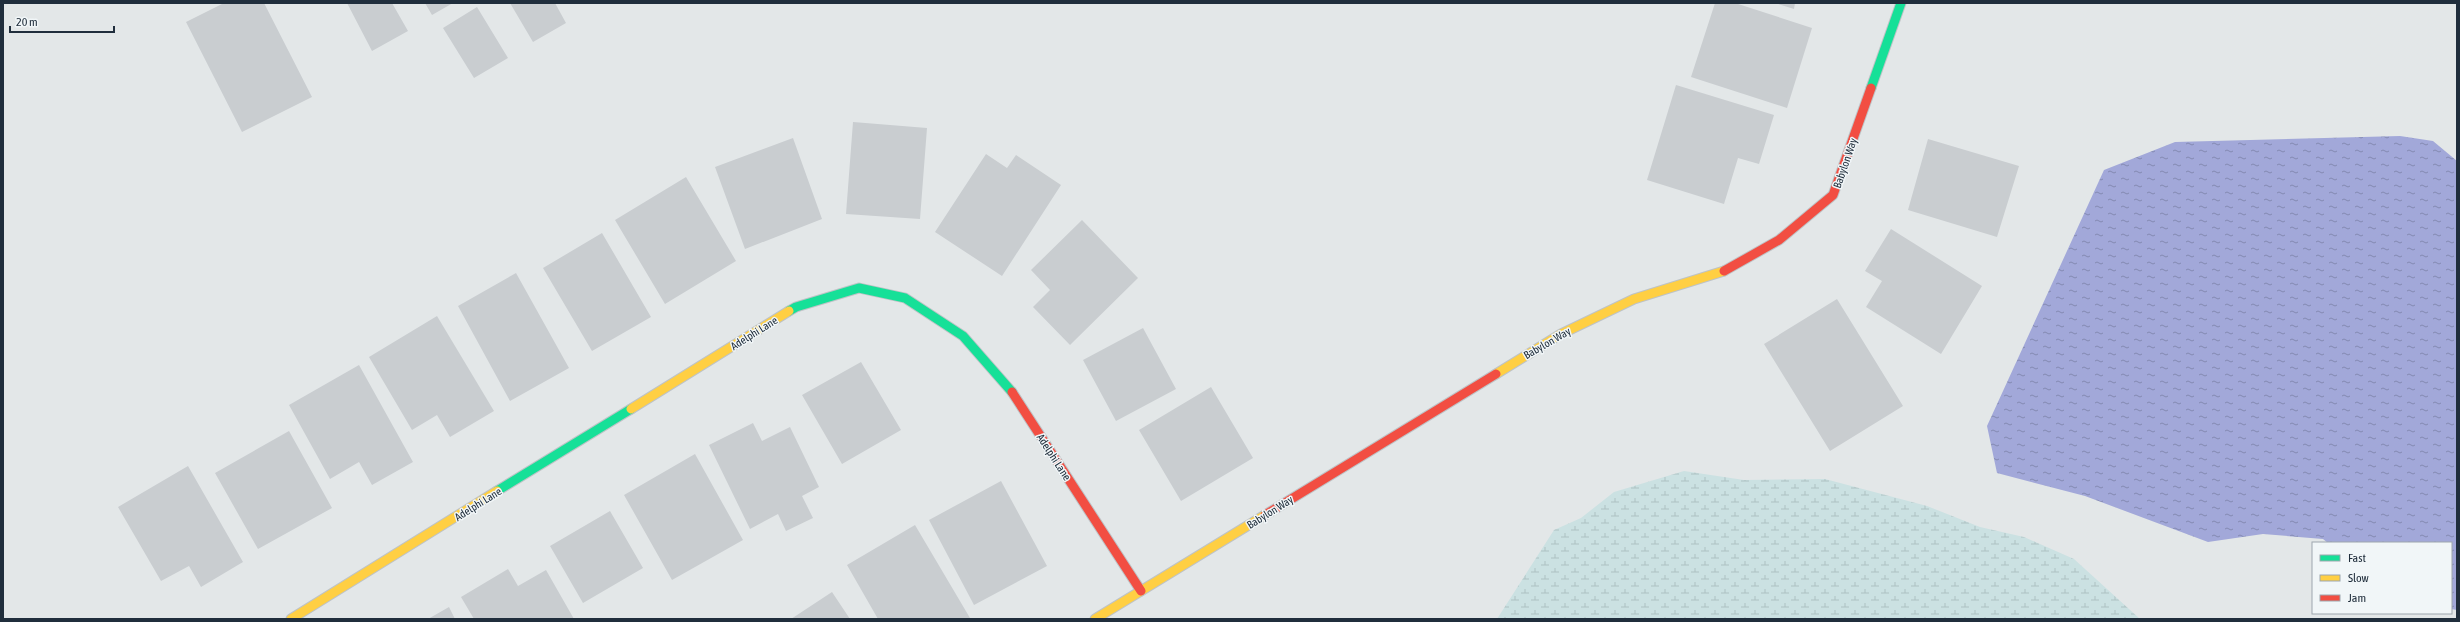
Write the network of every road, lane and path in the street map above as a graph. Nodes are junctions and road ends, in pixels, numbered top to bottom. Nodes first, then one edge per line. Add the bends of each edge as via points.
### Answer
1 (1901, 3) edge
2 (1141, 591) junction
3 (291, 619) edge
4 (1095, 619) edge

1 - 2 street, Babylon Way via 1833,195 1779,240 1725,271 1634,299 1561,334
2 - 3 street, Adelphi Lane via 1014,394 963,336 905,298 859,288 796,307
2 - 4 street, Babylon Way

